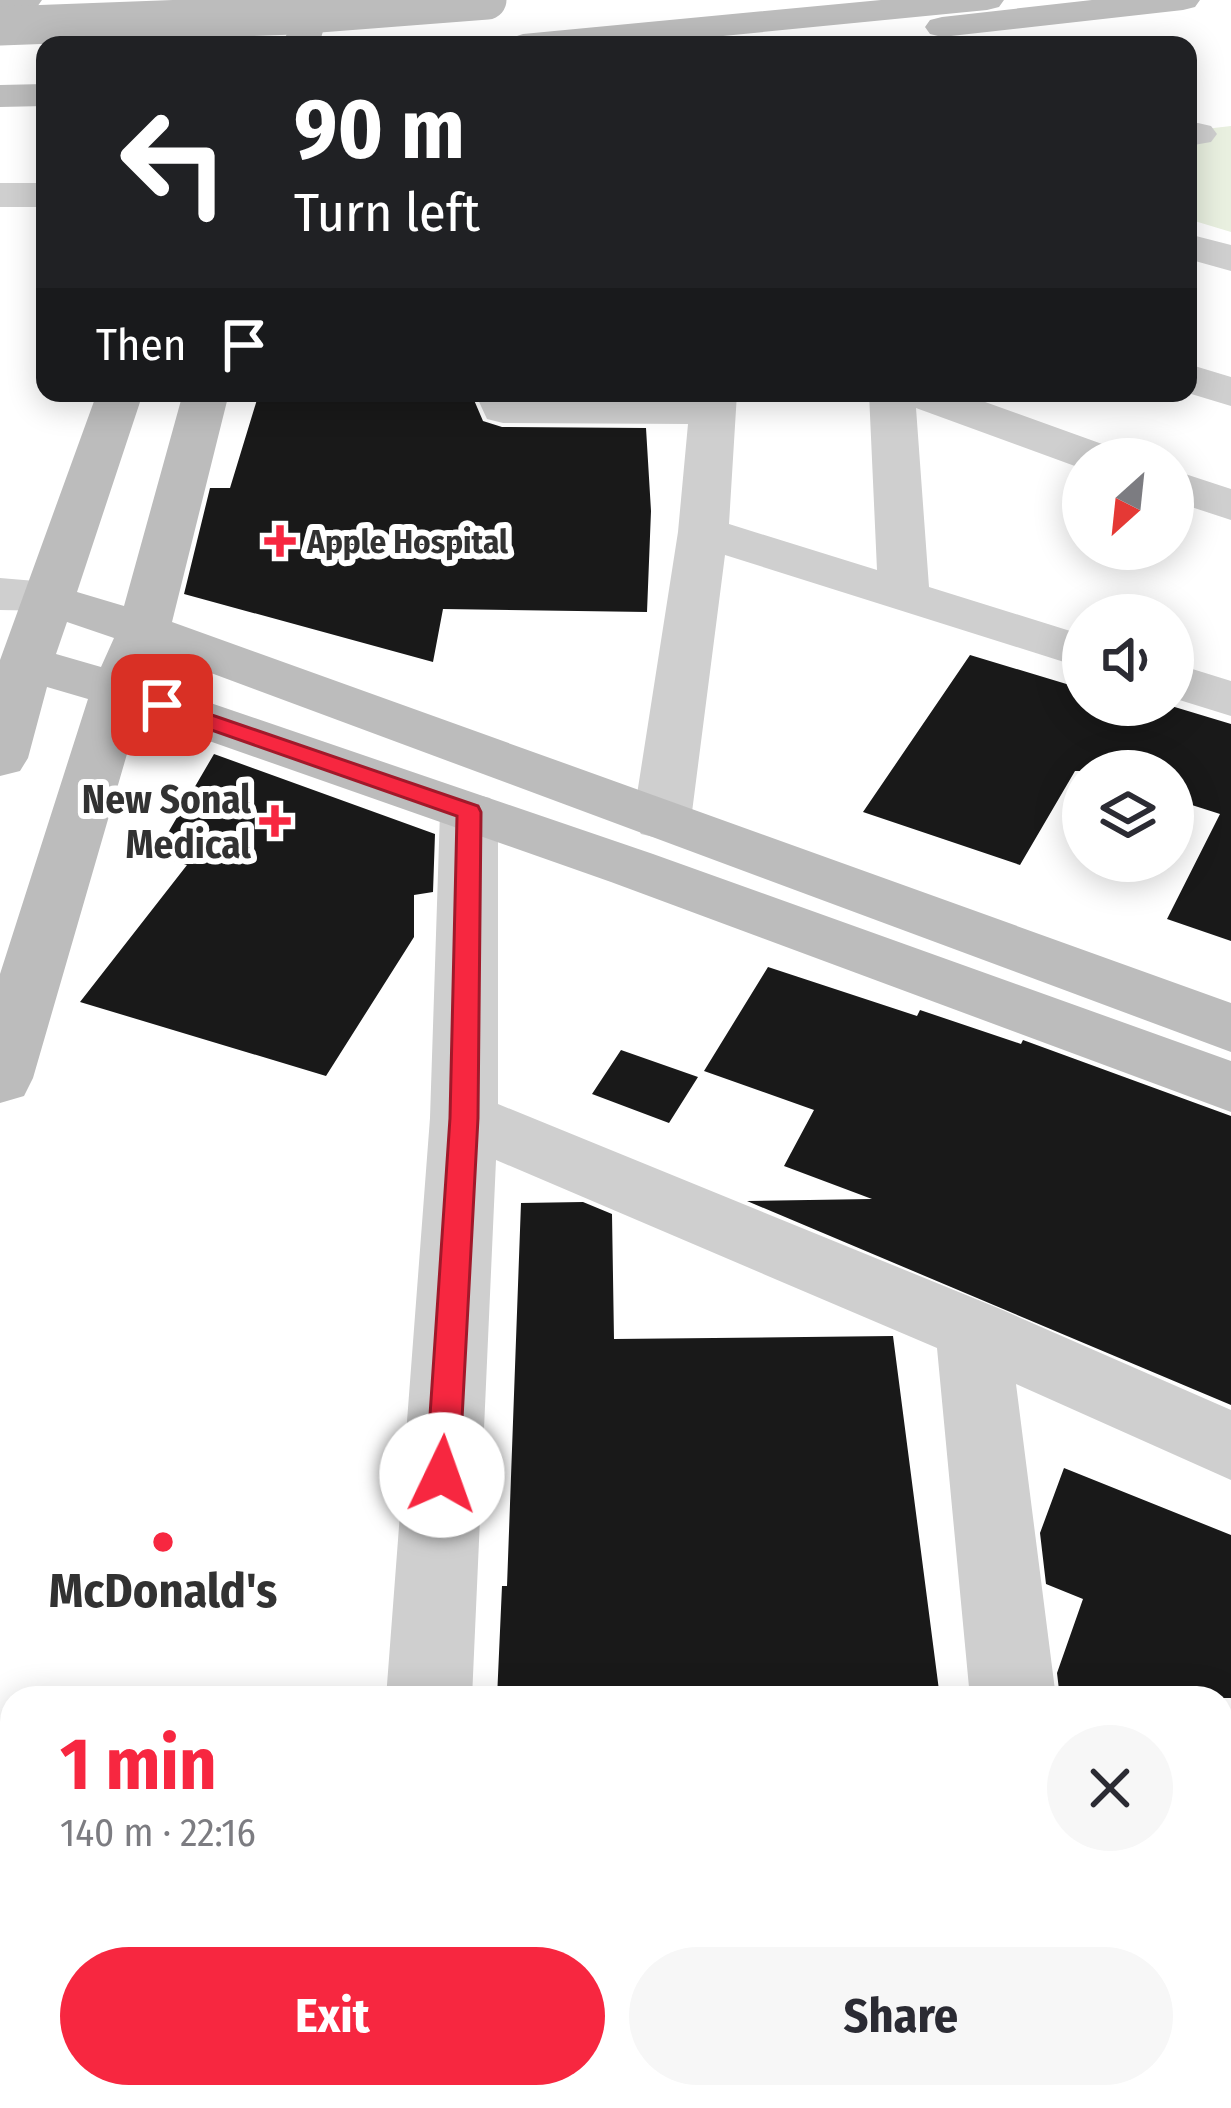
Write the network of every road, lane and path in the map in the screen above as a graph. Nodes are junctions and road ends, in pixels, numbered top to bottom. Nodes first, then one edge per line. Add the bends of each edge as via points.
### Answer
1 (25, 0) edge
2 (58, 0) edge
3 (315, 0) edge
4 (487, 0) edge
5 (986, 0) edge
6 (1183, 0) edge
7 (0, 1) edge
8 (0, 26) edge
9 (240, 26) edge
10 (304, 36) edge
11 (616, 36) edge
12 (870, 36) edge
13 (36, 72) edge
14 (0, 73) edge
15 (36, 95) edge
16 (0, 96) edge
17 (36, 194) edge
18 (0, 195) edge
19 (1197, 249) edge
20 (1231, 258) edge
21 (1197, 381) edge
22 (1231, 392) edge
23 (116, 402) edge
24 (204, 402) edge
25 (501, 402) edge
26 (715, 402) edge
27 (893, 402) edge
28 (942, 402) edge
29 (1062, 445) edge
30 (1194, 492) edge
31 (1231, 505) edge
32 (703, 532) junction
33 (34, 596) edge
34 (904, 596) junction
35 (144, 630) junction
36 (1062, 645) edge
37 (26, 662) junction
38 (1194, 687) edge
39 (118, 690) junction
40 (1231, 699) edge
41 (0, 758) edge
42 (469, 812) junction
43 (662, 820) junction
44 (1231, 1028) edge
45 (0, 1078) edge
46 (1231, 1087) edge
47 (464, 1118) junction
48 (972, 1330) junction
49 (1231, 1446) edge
50 (430, 1686) edge
51 (1012, 1686) edge

1 - 7 street
2 - 9 street via 141,35
3 - 10 street
4 - 8 street, bridge
5 - 11 street
6 - 12 street
13 - 14 street
15 - 16 street
17 - 18 street
19 - 20 street
21 - 22 street
23 - 33 street
24 - 35 street
25 - 26 street via 503,409
26 - 32 street
27 - 34 street
28 - 29 street
30 - 31 street
32 - 34 street
32 - 43 street
33 - 35 street
33 - 37 street
34 - 36 street
35 - 39 street
35 - 43 street
37 - 39 street
37 - 41 street
38 - 40 street
39 - 42 street
39 - 45 street
42 - 46 street
42 - 47 street
43 - 44 street
47 - 48 street
47 - 50 street
48 - 49 street
48 - 51 street

